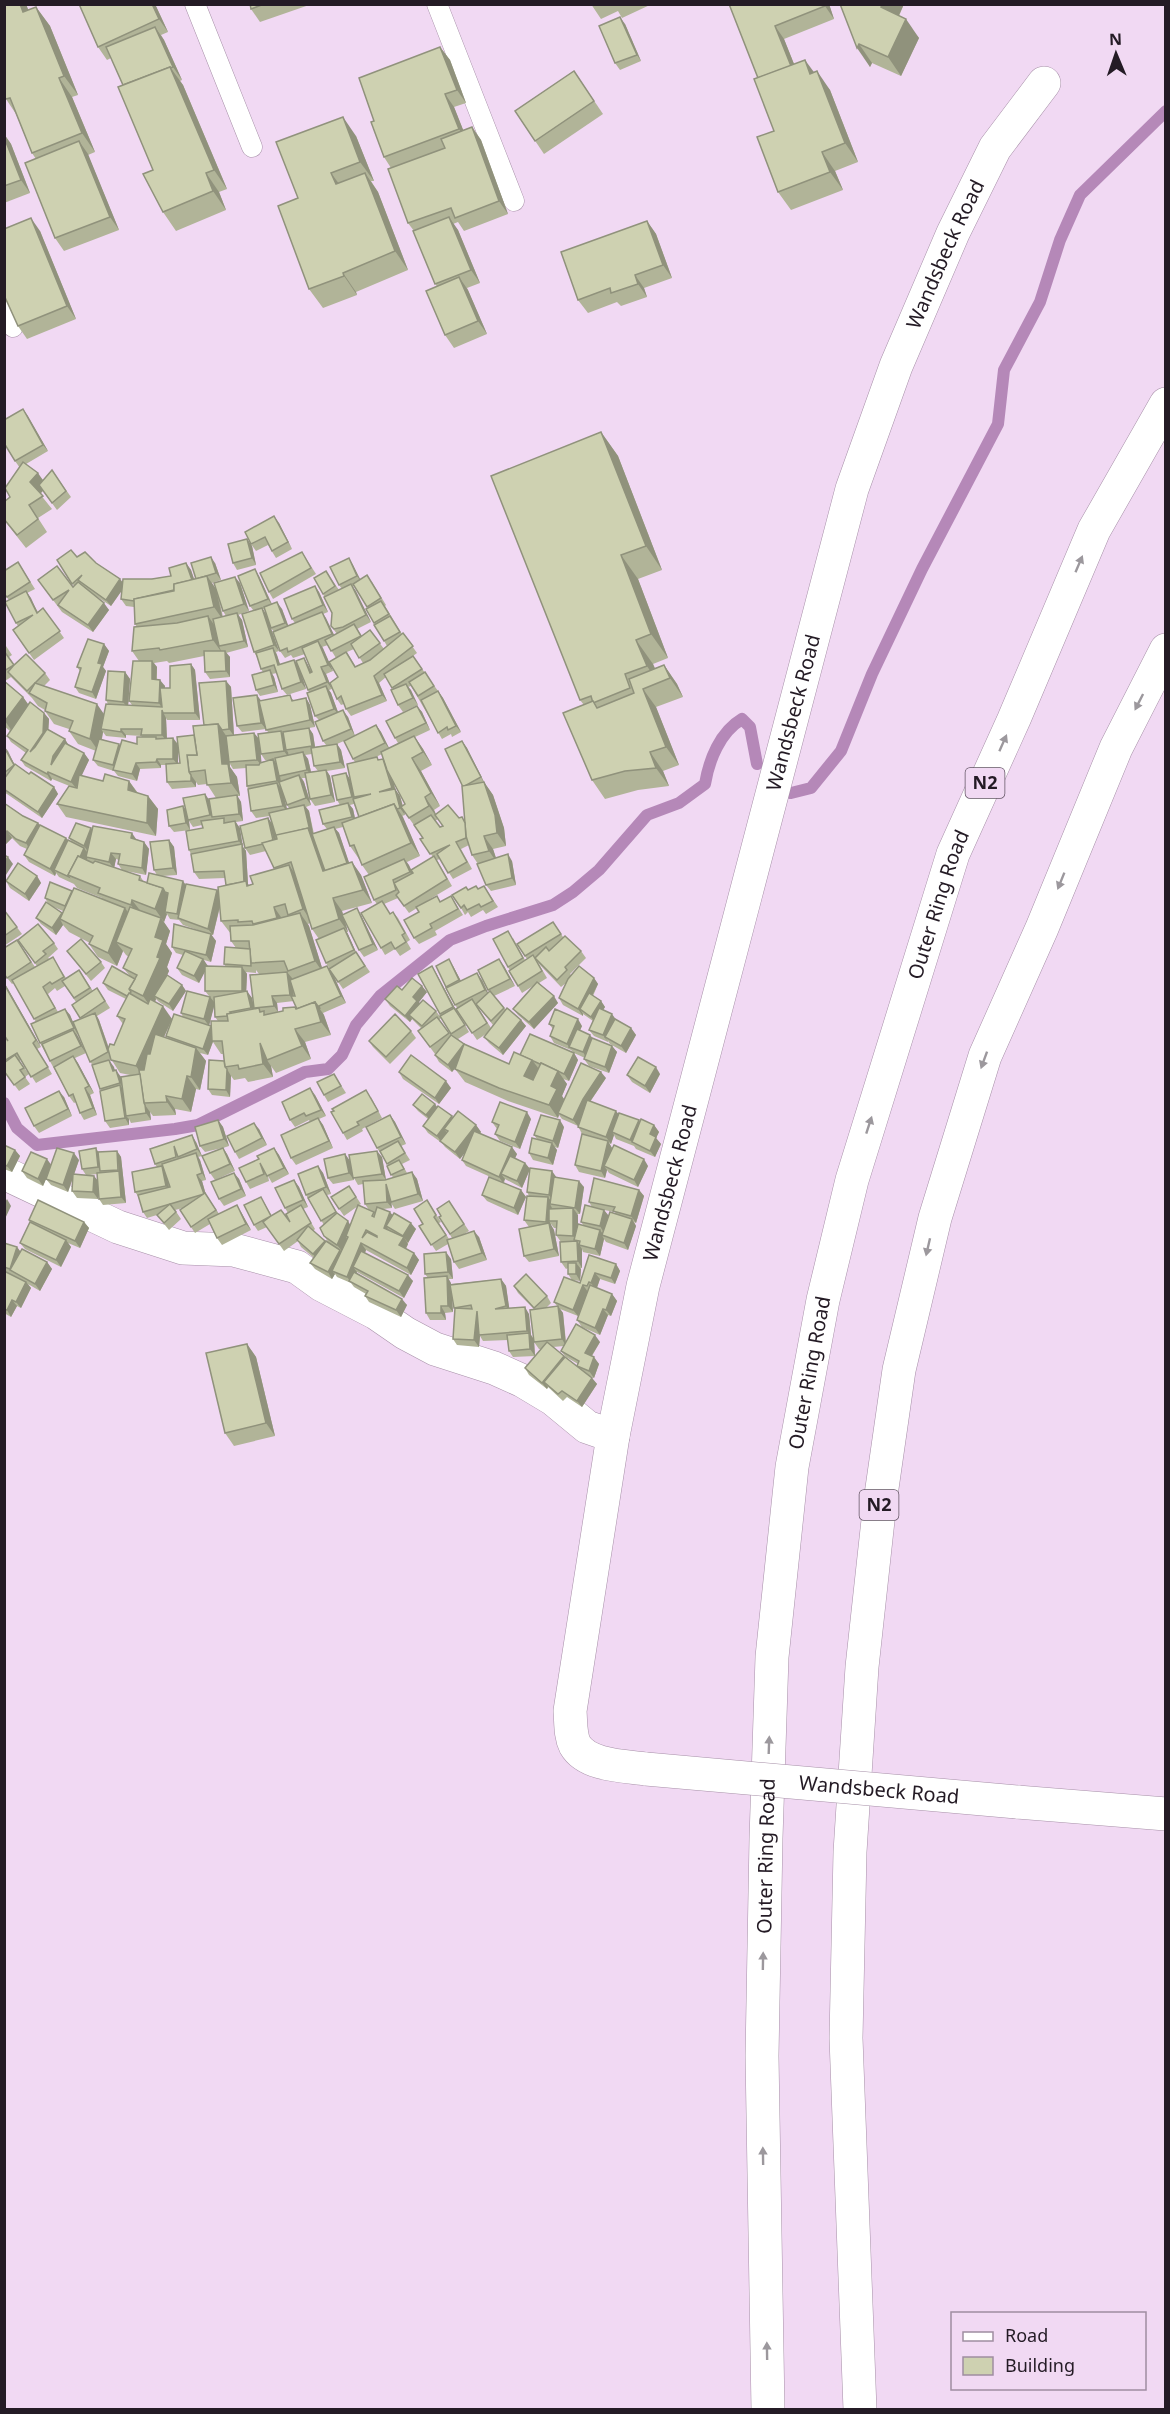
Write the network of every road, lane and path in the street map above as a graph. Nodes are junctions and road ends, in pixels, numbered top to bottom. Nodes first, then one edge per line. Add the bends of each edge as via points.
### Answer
1 (195, 4) edge
2 (437, 4) edge
3 (1044, 83) dead end
4 (252, 147) dead end
5 (514, 201) dead end
6 (4, 308) edge
7 (13, 327) edge
8 (1166, 404) edge
9 (1166, 650) edge
10 (4, 1173) edge
11 (600, 1431) junction
12 (1166, 1814) edge
13 (768, 2409) edge
14 (860, 2409) edge

1 - 4 lane
2 - 5 lane
3 - 11 main road, Wandsbeck Road via 995,148 952,233 896,366 852,489 643,1286
6 - 7 lane
13 -> 8 main road, Outer Ring Road / N2 via 762,2056 772,1657 792,1467 823,1300 852,1180 954,854 1094,530
9 -> 14 main road, N2 via 1116,748 985,1056 935,1218 899,1370 862,1667 850,1852 846,2038
10 - 11 main road via 118,1227 183,1248 234,1250 297,1267 435,1349 523,1381
11 - 12 main road, Wandsbeck Road, bridge via 570,1712 575,1746 587,1756 608,1764 646,1769

